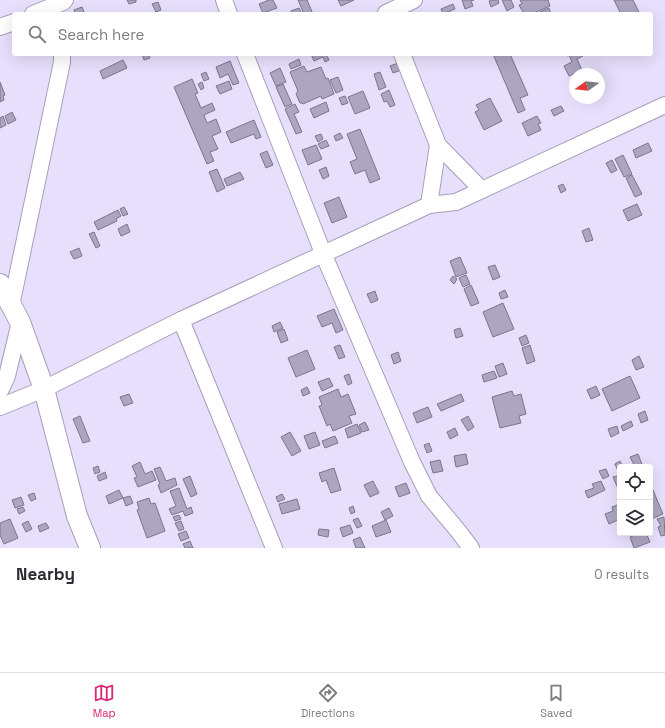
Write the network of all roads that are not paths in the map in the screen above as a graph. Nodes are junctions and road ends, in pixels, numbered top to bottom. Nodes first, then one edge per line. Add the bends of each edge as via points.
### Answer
1 (224, 0) edge
2 (414, 0) edge
3 (64, 5) edge
4 (385, 9) edge
5 (40, 12) edge
6 (228, 12) edge
7 (12, 23) edge
8 (0, 28) edge
9 (62, 56) edge
10 (246, 56) edge
11 (403, 56) edge
12 (665, 105) edge
13 (438, 145) junction
14 (482, 190) junction
15 (429, 205) junction
16 (323, 253) junction
17 (0, 284) edge
18 (15, 314) junction
19 (180, 320) junction
20 (44, 389) junction
21 (0, 391) edge
22 (0, 407) edge
23 (90, 548) edge
24 (274, 548) edge
25 (471, 548) edge

1 - 6 street
2 - 4 street
3 - 5 street
7 - 8 street
9 - 18 street
10 - 16 street
11 - 13 street
12 - 14 street
13 - 14 street
13 - 15 street
14 - 15 street via 456,202
15 - 16 street
16 - 19 street
16 - 25 street via 429,496
17 - 18 street
18 - 20 street
18 - 21 street via 7,376
19 - 20 street
19 - 24 street
20 - 22 street
20 - 23 street via 77,516

